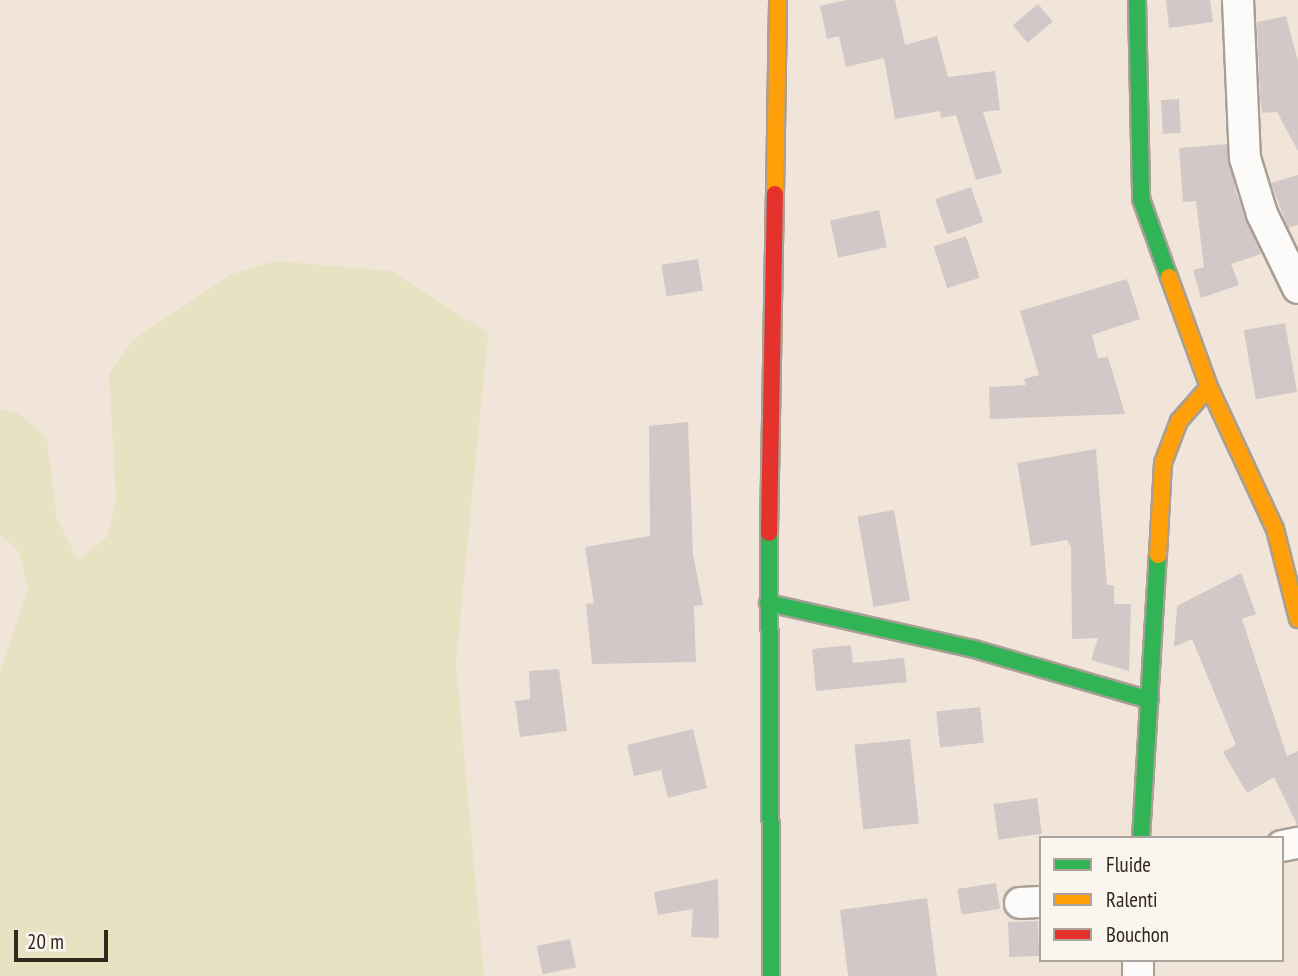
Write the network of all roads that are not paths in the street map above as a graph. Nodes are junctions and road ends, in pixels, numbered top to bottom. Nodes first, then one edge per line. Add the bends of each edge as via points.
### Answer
1 (778, 0) edge
2 (1137, 0) edge
3 (1238, 0) edge
4 (1298, 288) edge
5 (1209, 387) junction
6 (768, 603) junction
7 (1298, 619) edge
8 (1150, 700) junction
9 (1140, 836) edge
10 (771, 976) edge

1 - 6 main road
2 - 5 main road via 1141,200
3 - 4 street via 1245,158 1262,214
5 - 7 main road via 1275,529
5 - 8 main road via 1179,421 1163,463
6 - 8 main road via 974,649
6 - 10 main road
8 - 9 main road

